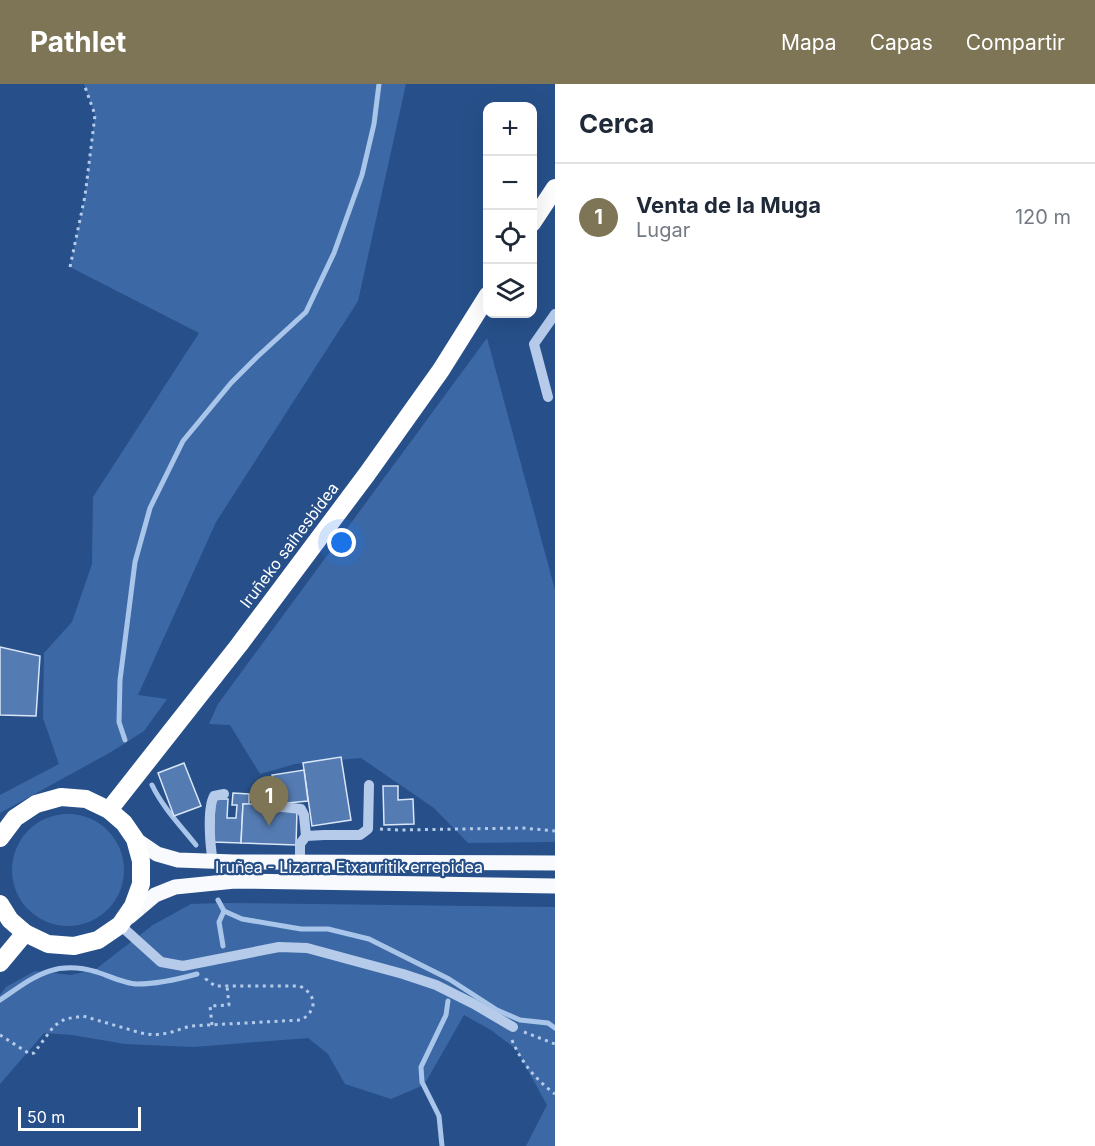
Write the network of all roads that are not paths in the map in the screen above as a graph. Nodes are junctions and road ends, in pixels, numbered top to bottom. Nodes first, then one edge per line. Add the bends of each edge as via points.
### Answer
1 (555, 188) edge
2 (537, 216) edge
3 (483, 304) edge
4 (555, 314) edge
5 (548, 397) dead end
6 (267, 784) dead end
7 (369, 786) dead end
8 (224, 794) dead end
9 (109, 810) junction
10 (306, 837) junction
11 (0, 838) edge
12 (135, 839) junction
13 (213, 862) junction
14 (300, 863) junction
15 (555, 863) edge
16 (555, 886) edge
17 (0, 904) edge
18 (120, 925) junction
19 (25, 933) junction
20 (0, 963) edge
21 (513, 1027) road end

1 - 2 highway
3 - 9 highway, Iruñeko saihesbidea via 360,483
4 - 5 street via 534,344
6 - 10 street via 263,796 267,804 301,809
7 - 10 street via 368,829 360,835
8 - 13 street via 214,796 210,803
9 - 11 highway via 86,799 53,799 36,804 15,818
9 - 12 highway
10 - 14 street via 300,844
12 - 13 main road, Iruñea - Lizarra Etxauritik errepidea via 157,854
12 - 18 highway via 141,861 141,884
13 - 14 main road, Iruñea - Lizarra Etxauritik errepidea
14 - 15 main road, Iruñea - Lizarra Etxauritik errepidea
16 - 18 main road, Iruñea - Lizarra Etxauritik errepidea via 235,881 175,887 155,895
17 - 19 highway
18 - 19 highway via 98,940 74,946 48,944
18 - 21 street via 161,962 183,966 279,947 307,948 436,985
19 - 20 highway

